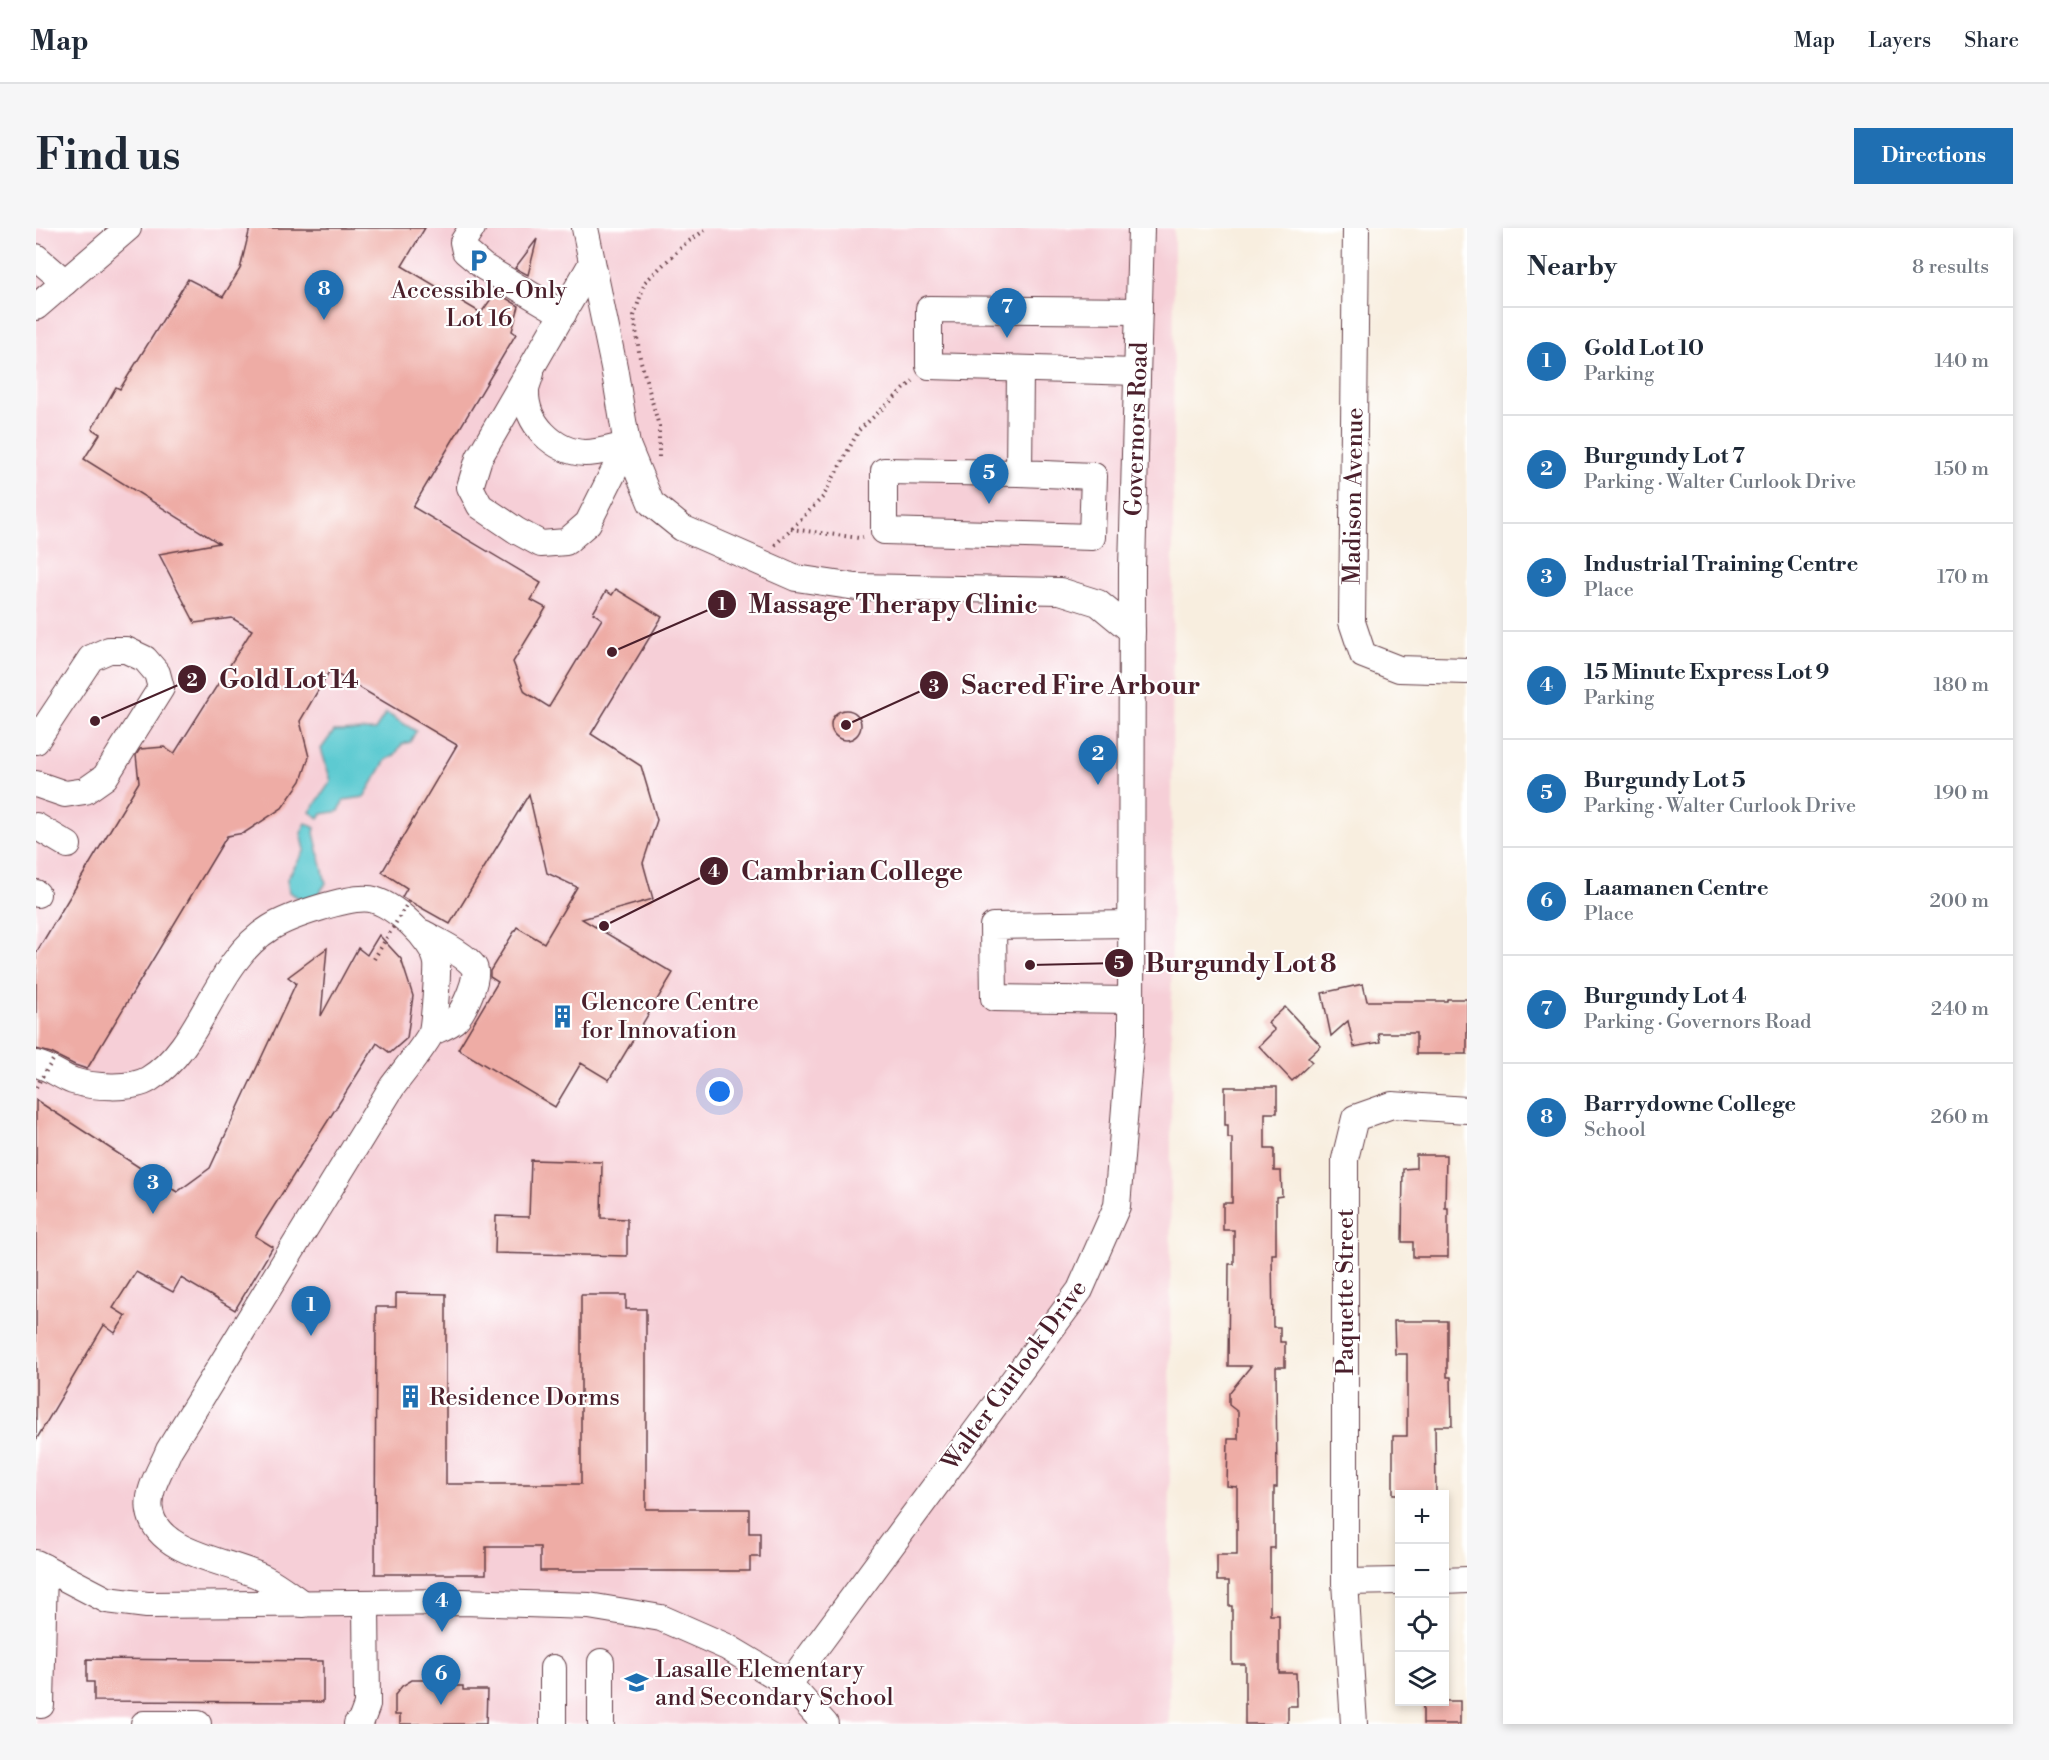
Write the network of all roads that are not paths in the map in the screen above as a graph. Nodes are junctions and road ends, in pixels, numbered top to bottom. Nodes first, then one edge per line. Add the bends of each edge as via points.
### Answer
1 (472, 228) edge
2 (585, 228) edge
3 (1141, 228) edge
4 (1356, 228) edge
5 (110, 233) edge
6 (36, 257) edge
7 (592, 263) junction
8 (65, 282) junction
9 (36, 307) edge
10 (1139, 311) junction
11 (562, 315) junction
12 (534, 364) junction
13 (1020, 369) junction
14 (1137, 372) junction
15 (627, 445) junction
16 (1019, 473) junction
17 (1132, 631) junction
18 (1467, 671) edge
19 (36, 741) edge
20 (36, 784) edge
21 (36, 826) edge
22 (68, 845) dead end
23 (1131, 924) junction
24 (414, 928) junction
25 (1131, 1000) junction
26 (432, 1032) junction
27 (44, 1062) edge
28 (1467, 1110) edge
29 (40, 1565) edge
30 (1395, 1581) edge
31 (1449, 1581) edge
32 (1467, 1581) edge
33 (1345, 1582) junction
34 (366, 1603) junction
35 (303, 1604) junction
36 (601, 1662) dead end
37 (553, 1668) dead end
38 (789, 1684) junction
39 (36, 1704) edge
40 (364, 1718) edge
41 (144, 1724) edge
42 (198, 1724) edge
43 (553, 1724) edge
44 (601, 1724) edge
45 (825, 1724) edge
46 (1354, 1724) edge

1 - 11 street via 463,242 465,251 483,267
2 - 7 street
3 - 10 street, Governors Road
4 - 18 street, Madison Avenue via 1352,622 1363,655 1399,669
5 - 8 street
6 - 8 street
7 - 11 street
7 - 15 street
8 - 9 street
10 - 13 street via 929,309 930,366
10 - 14 street, Governors Road
11 - 12 street
12 - 15 street via 526,391 531,415 541,432 563,449 584,453
12 - 15 street via 479,458 470,487 480,506 541,544 566,542 588,523
13 - 14 street
13 - 16 street
14 - 17 street, Governors Road
15 - 17 street via 651,503 682,528 796,578 856,587 1060,591 1098,603
16 - 16 street via 1094,476 1092,537 884,531 884,471
17 - 23 street, Walter Curlook Drive
19 - 20 street via 91,658 109,650 126,650 146,659 156,673 161,688 105,777 85,790 65,794
21 - 22 street
23 - 25 street, Walter Curlook Drive
23 - 25 street via 993,926 994,998
24 - 26 street via 437,962
24 - 26 street via 459,954 476,970 476,982 456,1020
24 - 27 street via 393,909 371,899 320,908 271,927 243,950 180,1052 148,1080 124,1086 99,1086 74,1081
25 - 38 street, Walter Curlook Drive via 1117,1206 1080,1290
26 - 35 street via 392,1087 169,1450 150,1494 153,1520 178,1547 264,1578
28 - 33 street, Paquette Street via 1392,1105 1355,1118 1345,1159
29 - 35 street via 107,1600 147,1605
29 - 39 street via 41,1705
30 - 33 street
31 - 32 street
33 - 46 street, Paquette Street
34 - 35 street
34 - 38 street via 589,1606 661,1618 727,1647
34 - 40 street
36 - 44 street
37 - 43 street
38 - 45 street
41 - 42 street

